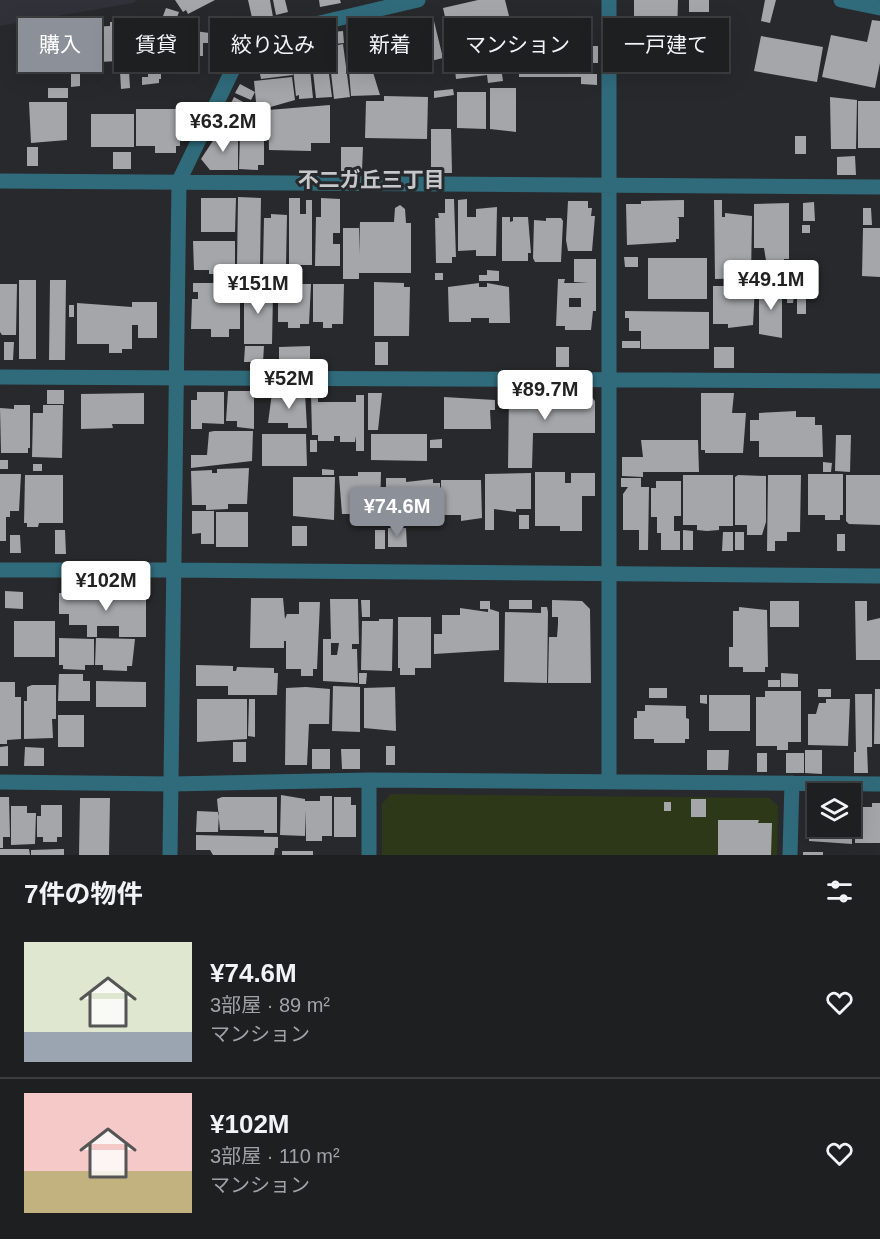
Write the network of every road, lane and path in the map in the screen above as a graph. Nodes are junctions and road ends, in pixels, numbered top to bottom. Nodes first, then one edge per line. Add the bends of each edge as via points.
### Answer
1 (418, 0) edge
2 (609, 0) edge
3 (841, 0) edge
4 (880, 8) edge
5 (0, 181) edge
6 (178, 182) junction
7 (610, 187) junction
8 (880, 188) edge
9 (0, 377) edge
10 (174, 379) junction
11 (609, 379) junction
12 (880, 381) edge
13 (0, 570) edge
14 (174, 570) junction
15 (610, 573) junction
16 (880, 576) edge
17 (369, 780) junction
18 (0, 782) edge
19 (609, 782) junction
20 (792, 783) junction
21 (171, 784) junction
22 (880, 784) edge
23 (170, 855) edge
24 (369, 855) edge
25 (790, 855) edge

1 - 6 street via 247,40
2 - 7 street
3 - 4 street
5 - 6 street
6 - 7 street
6 - 10 street
7 - 8 street
7 - 11 street
9 - 10 street
10 - 11 street
10 - 14 street
11 - 12 street
11 - 15 street
13 - 14 street
14 - 15 street
14 - 21 street
15 - 16 street
15 - 19 street
17 - 19 street
17 - 21 street
17 - 24 street
18 - 21 street
19 - 20 street
20 - 22 street
20 - 25 street
21 - 23 street

